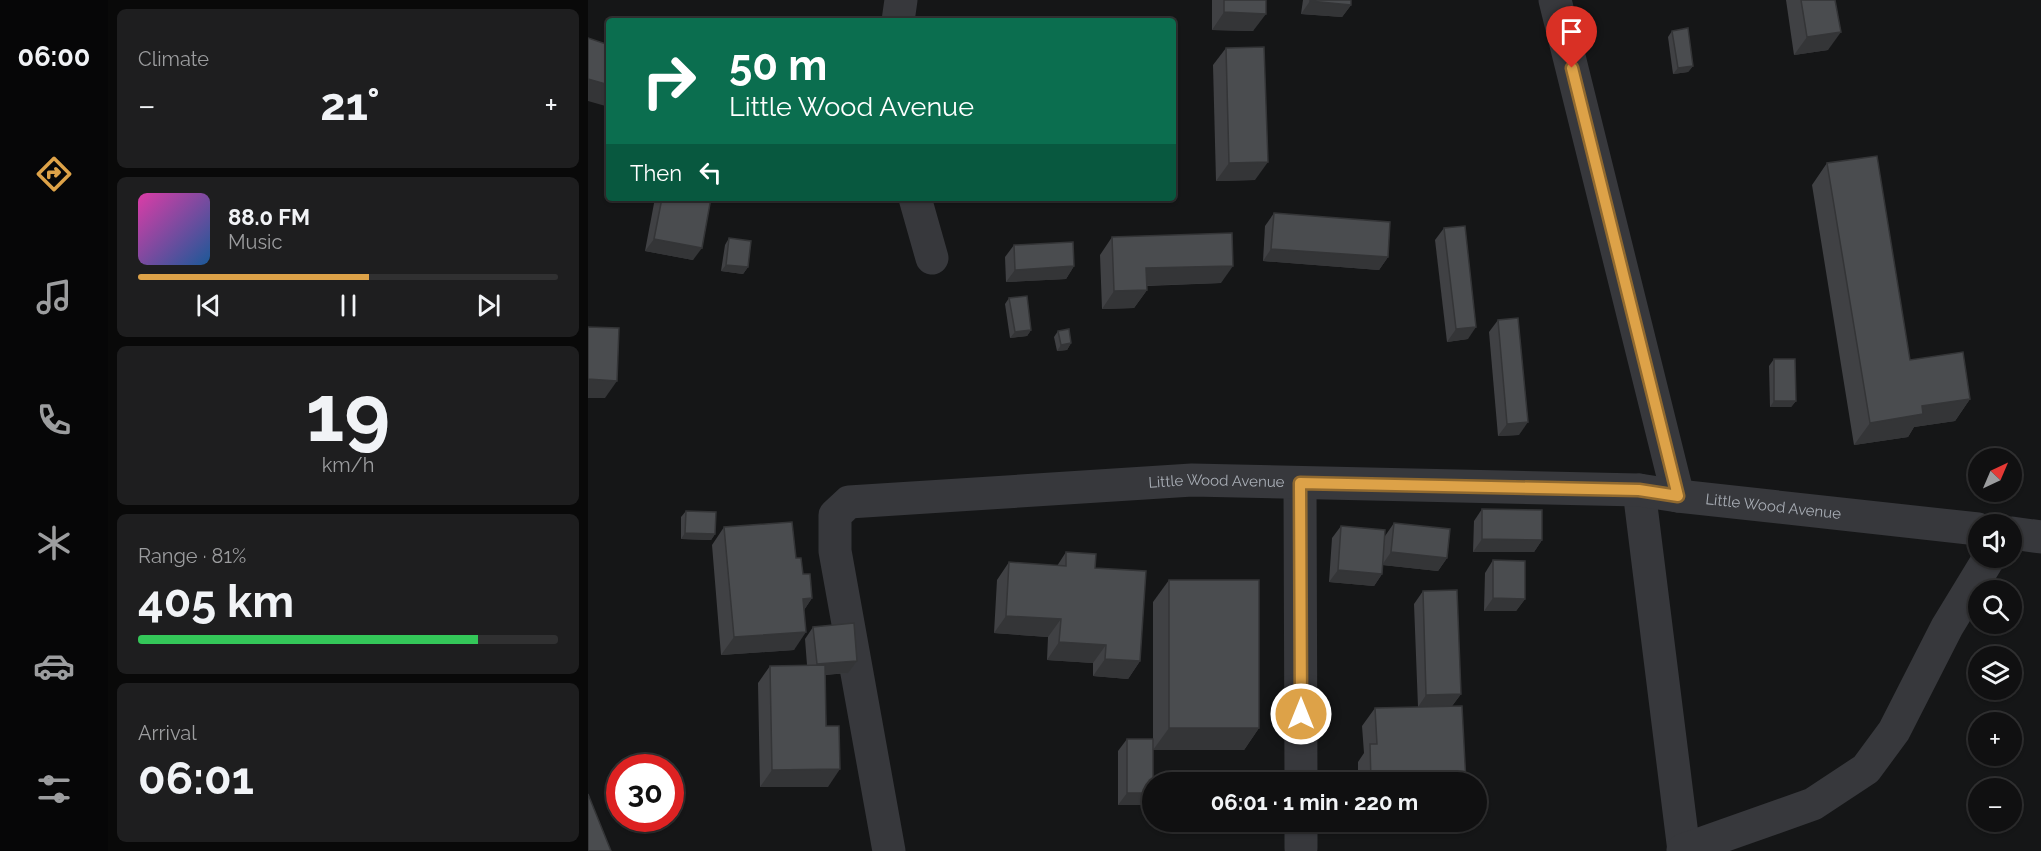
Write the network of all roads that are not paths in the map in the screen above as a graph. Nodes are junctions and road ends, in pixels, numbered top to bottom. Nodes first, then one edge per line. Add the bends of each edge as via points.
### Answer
1 (901, 0) edge
2 (1555, 0) edge
3 (898, 18) edge
4 (916, 201) edge
5 (932, 258) dead end
6 (1300, 483) junction
7 (1639, 490) junction
8 (1678, 496) junction
9 (1968, 528) edge
10 (2022, 534) edge
11 (2041, 537) edge
12 (1983, 568) edge
13 (1301, 772) edge
14 (1684, 850) edge
15 (889, 851) edge

1 - 3 street
2 - 8 street
4 - 5 street
6 - 7 street, Little Wood Avenue
6 - 13 street
6 - 15 street, Little Wood Avenue via 1192,480 849,502 835,514 834,551
7 - 8 street, Little Wood Avenue
7 - 14 street
8 - 9 street, Little Wood Avenue
10 - 11 street
12 - 14 street via 1947,627 1894,731 1866,769 1813,804

